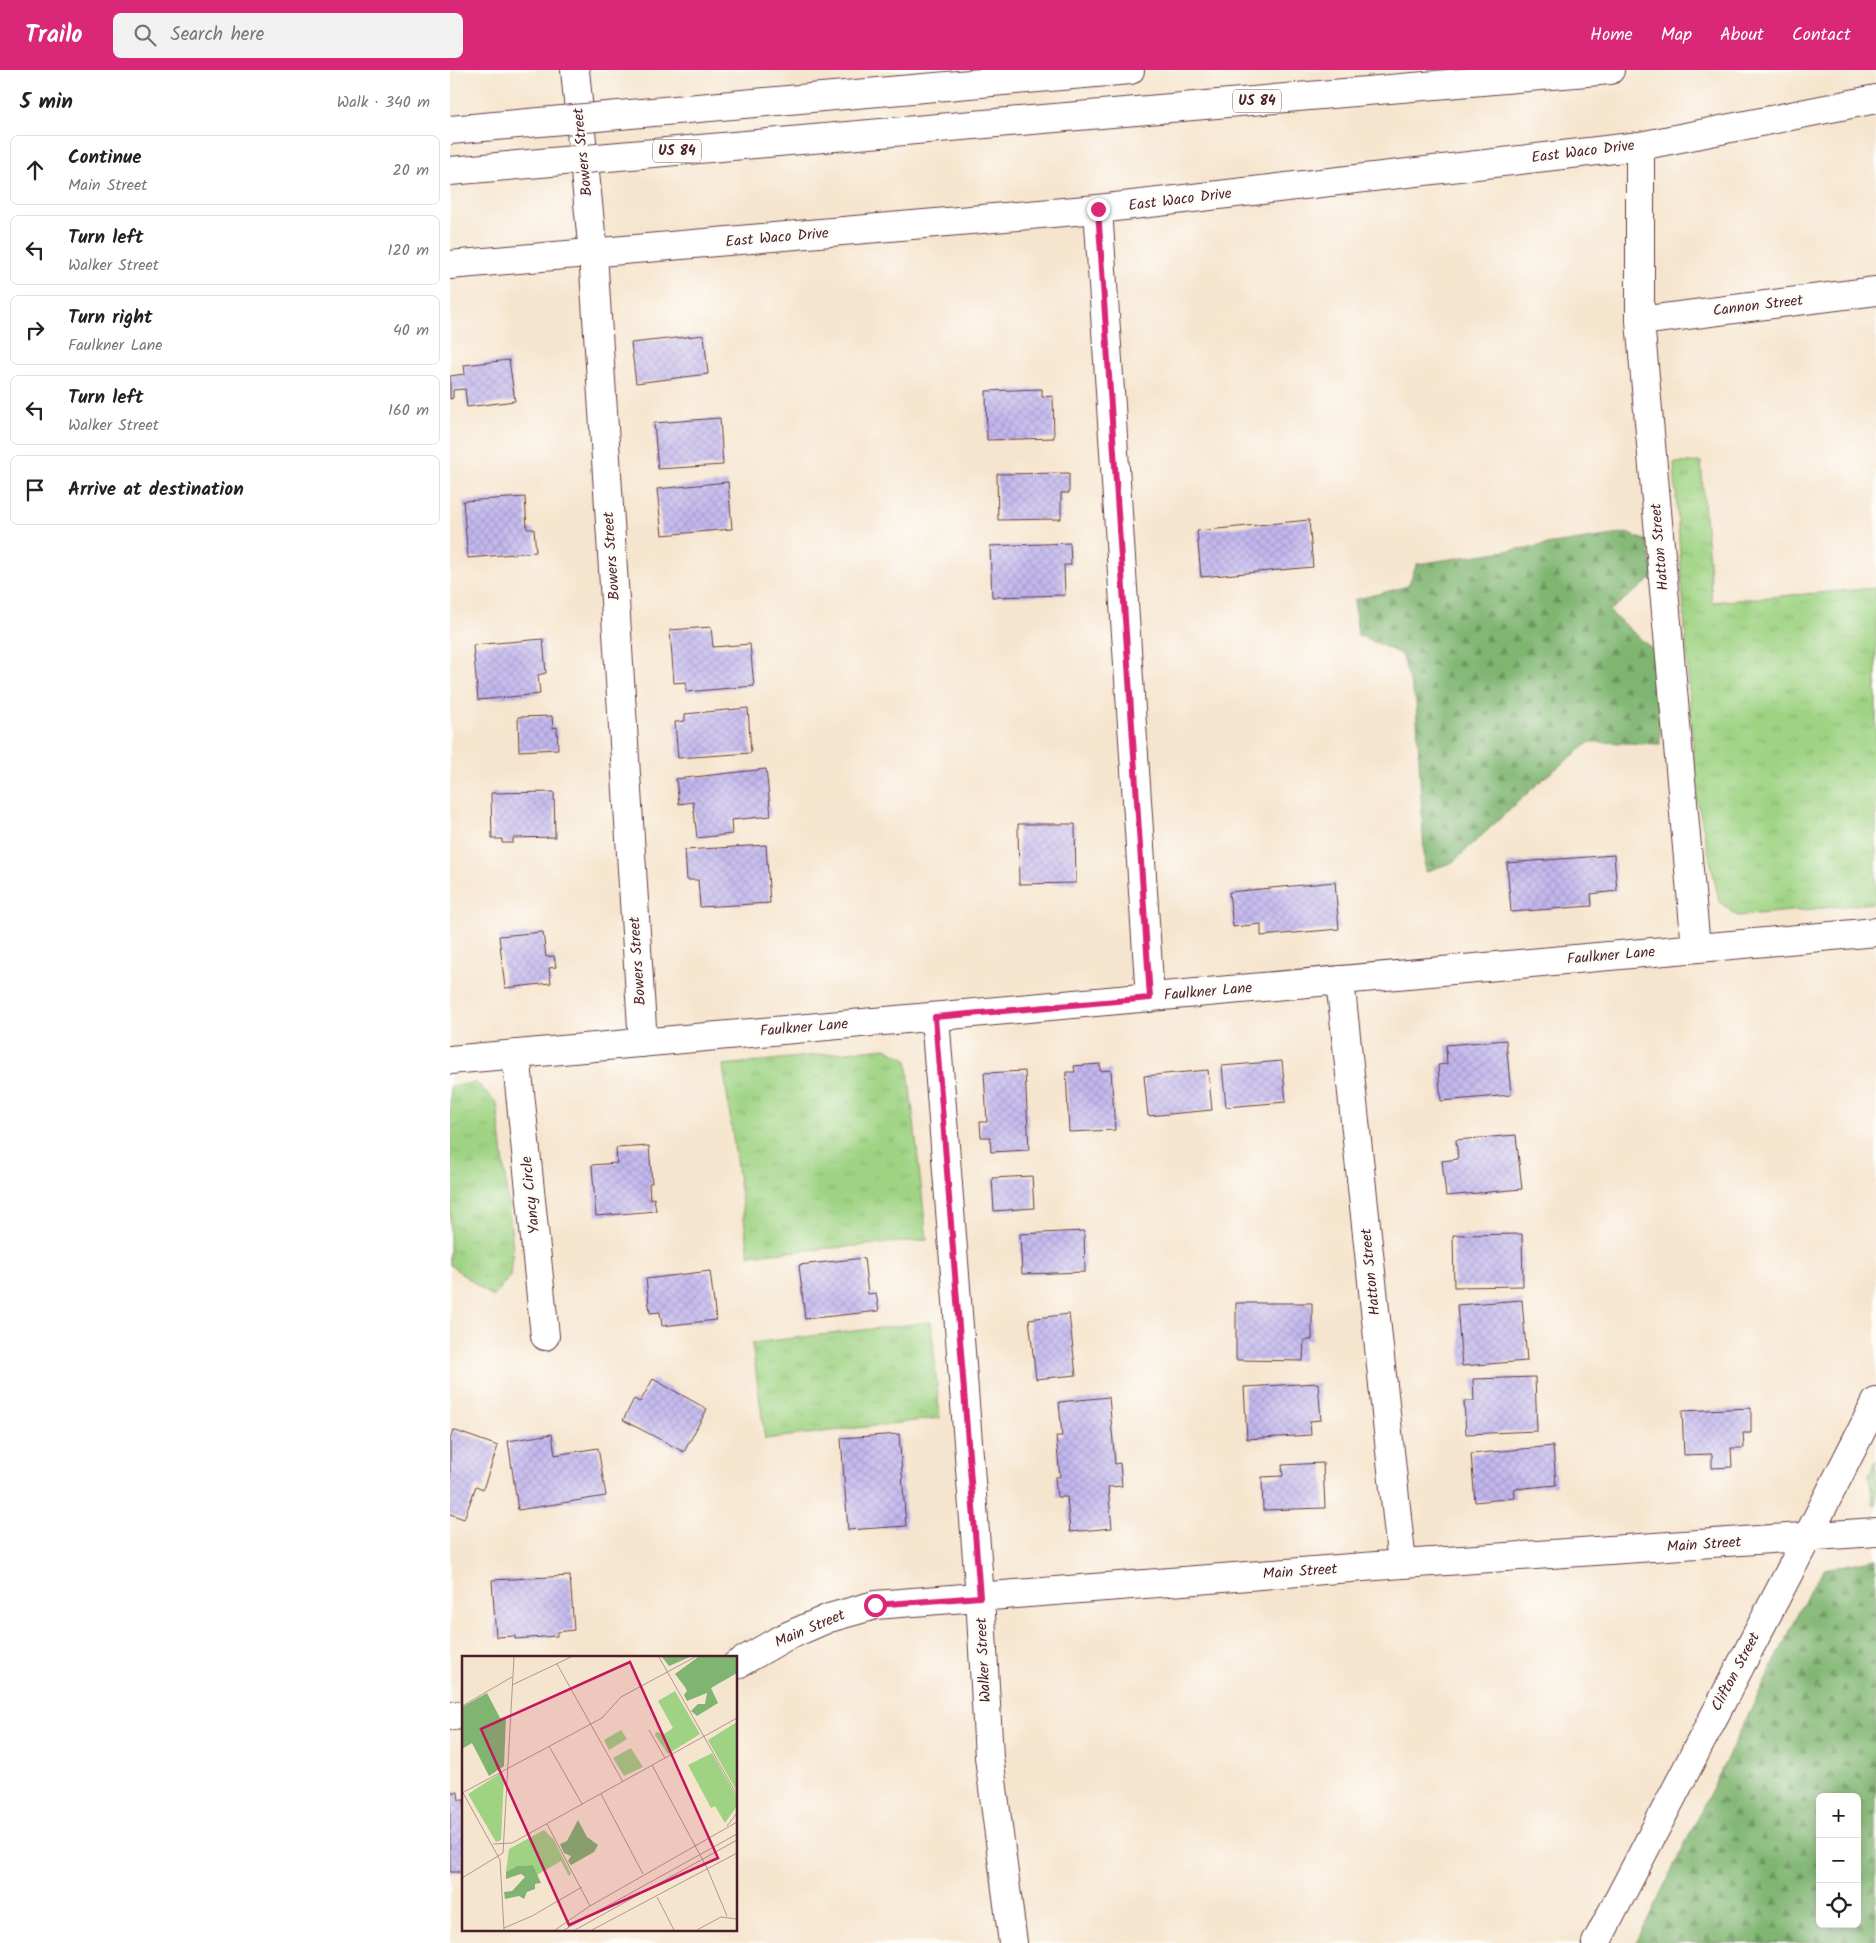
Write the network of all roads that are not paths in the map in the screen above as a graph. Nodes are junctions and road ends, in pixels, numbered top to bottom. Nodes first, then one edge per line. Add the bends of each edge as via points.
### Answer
1 (575, 70) edge
2 (1130, 70) edge
3 (1610, 70) edge
4 (1876, 99) edge
5 (450, 130) edge
6 (1640, 146) junction
7 (450, 171) edge
8 (1098, 209) junction
9 (593, 254) junction
10 (450, 265) edge
11 (1876, 291) edge
12 (1640, 321) junction
13 (1876, 932) edge
14 (1696, 948) junction
15 (1340, 980) junction
16 (1150, 998) junction
17 (935, 1017) junction
18 (643, 1043) junction
19 (516, 1054) junction
20 (450, 1060) edge
21 (545, 1336) dead end
22 (1876, 1402) edge
23 (1876, 1532) edge
24 (1807, 1538) junction
25 (1402, 1564) junction
26 (980, 1597) junction
27 (738, 1664) edge
28 (1013, 1943) edge
29 (1596, 1943) edge

1 - 9 street, Bowers Street
2 - 5 street, bridge
3 - 7 street, US 84, bridge
4 - 6 street, East Waco Drive
6 - 8 street, East Waco Drive
6 - 12 street, Hatton Street
8 - 9 street, East Waco Drive
8 - 16 street
9 - 10 street, East Waco Drive
9 - 18 street, Bowers Street
11 - 12 street, Cannon Street
12 - 14 street, Hatton Street
13 - 14 street, Faulkner Lane
14 - 15 street, Faulkner Lane
15 - 16 street, Faulkner Lane
15 - 25 street, Hatton Street
16 - 17 street, Faulkner Lane
17 - 18 street, Faulkner Lane
17 - 26 street, Walker Street
18 - 19 street, Faulkner Lane
19 - 20 street, Faulkner Lane
19 - 21 street, Yancy Circle
22 - 24 street, Clifton Street
23 - 24 street, Main Street
24 - 25 street, Main Street
24 - 29 street, Clifton Street
25 - 26 street, Main Street
26 - 27 street, Main Street via 875,1605 828,1618 783,1638
26 - 28 street, Walker Street via 989,1757

